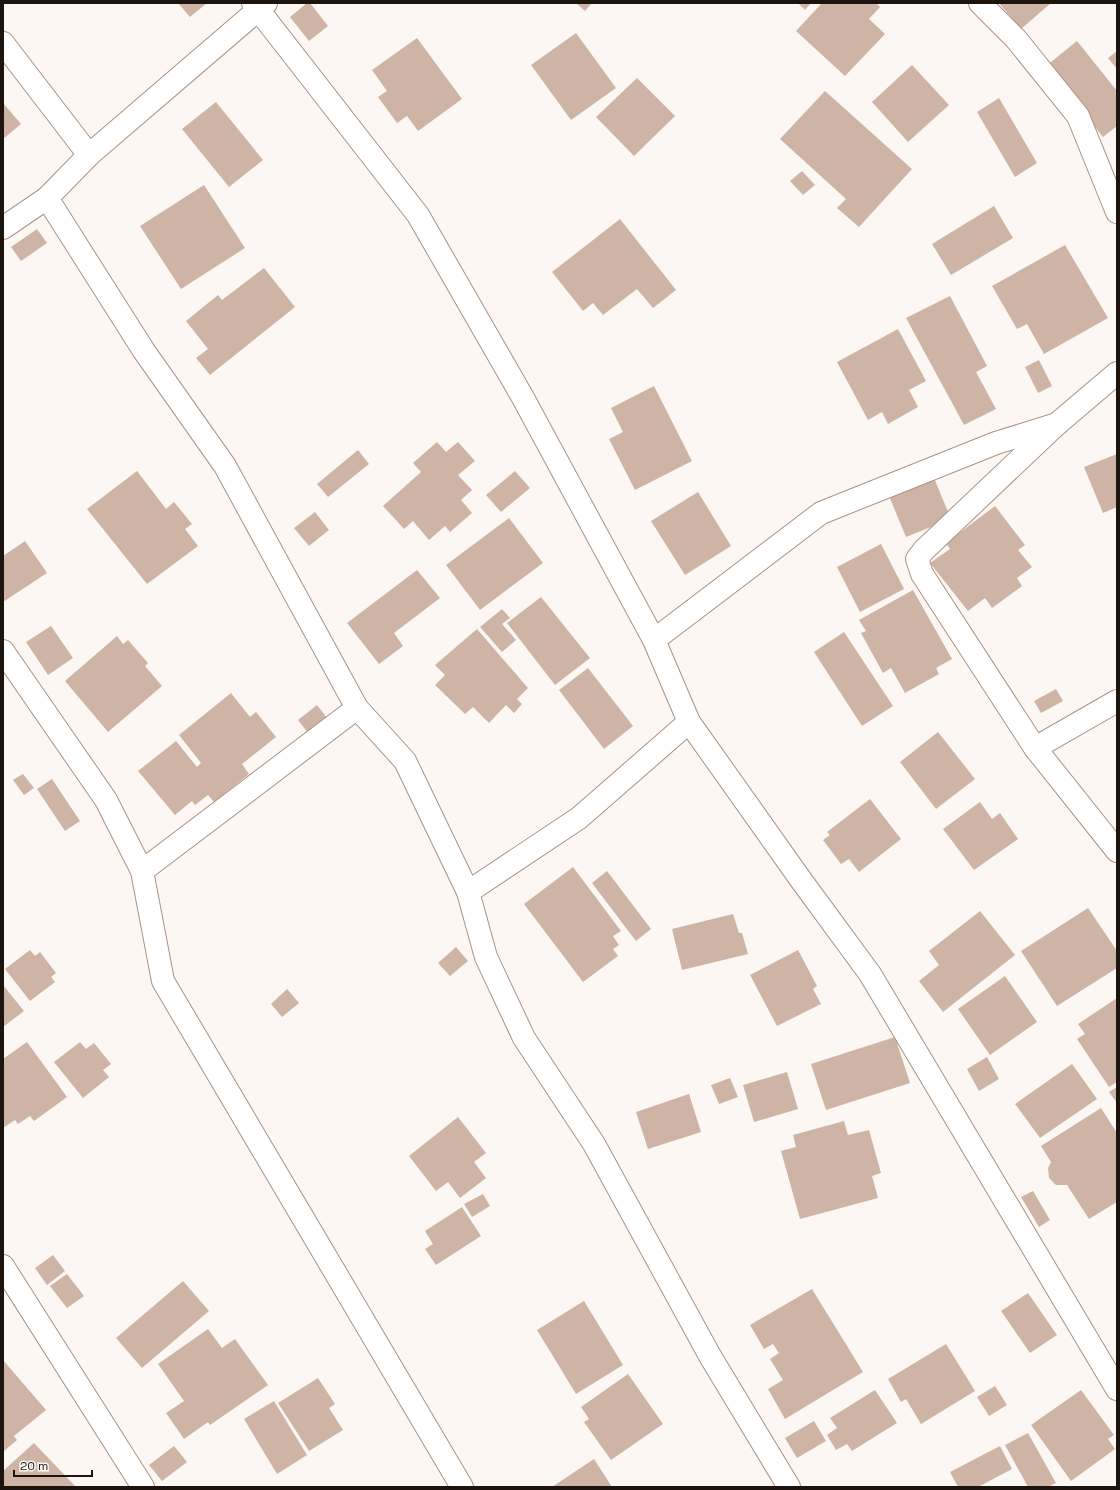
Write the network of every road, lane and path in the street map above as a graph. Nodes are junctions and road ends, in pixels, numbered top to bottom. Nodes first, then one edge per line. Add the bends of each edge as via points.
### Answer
1 (980, 3) edge
2 (259, 5) edge
3 (3, 43) edge
4 (89, 155) junction
5 (47, 198) junction
6 (1117, 212) edge
7 (3, 228) edge
8 (1117, 374) edge
9 (1057, 424) junction
10 (654, 640) junction
11 (3, 651) edge
12 (1117, 701) edge
13 (357, 708) junction
14 (689, 722) junction
15 (1035, 748) junction
16 (1117, 851) edge
17 (142, 871) junction
18 (468, 892) junction
19 (3, 1266) edge
20 (1117, 1389) edge
21 (143, 1487) edge
22 (462, 1487) edge
23 (789, 1487) edge

1 - 6 street via 1016,39 1078,116
2 - 4 street
2 - 10 street via 418,215 522,396
3 - 4 street
4 - 5 street
5 - 7 street
5 - 13 street via 144,351 225,466
8 - 9 street
9 - 10 street via 996,444 822,513
9 - 15 street via 917,558 922,574
10 - 14 street
11 - 17 street via 106,800
12 - 15 street
13 - 17 street
13 - 18 street via 405,761
14 - 18 street via 579,818
14 - 20 street via 870,974
15 - 16 street
17 - 22 street via 163,981
18 - 23 street via 486,957 524,1038 594,1144 710,1356
19 - 21 street

